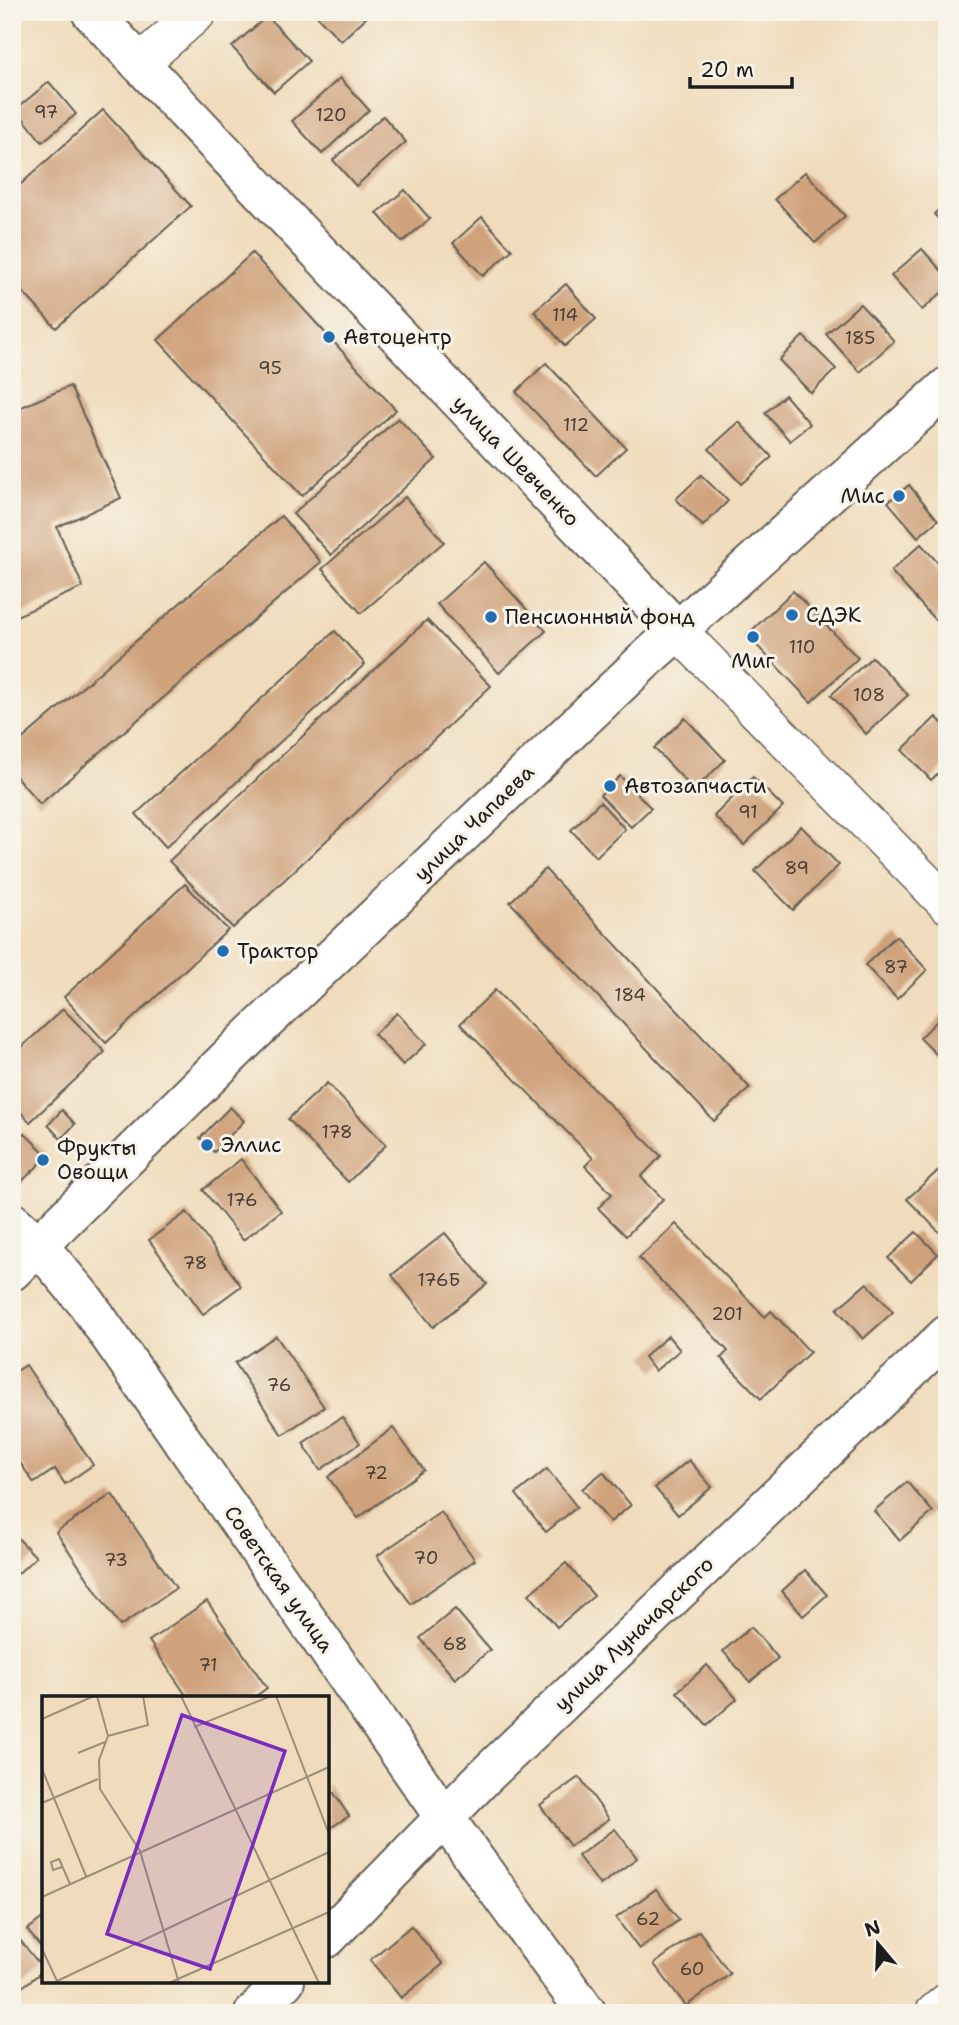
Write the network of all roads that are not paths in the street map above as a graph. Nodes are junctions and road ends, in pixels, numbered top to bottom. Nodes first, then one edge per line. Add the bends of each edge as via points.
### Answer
1 (91, 12) edge
2 (198, 12) edge
3 (139, 64) junction
4 (947, 387) edge
5 (677, 630) junction
6 (947, 904) edge
7 (21, 1246) edge
8 (947, 1335) edge
9 (444, 1817) junction
10 (329, 1936) edge
11 (283, 1983) edge
12 (947, 2002) edge
13 (254, 2013) edge
14 (587, 2013) edge
15 (934, 2013) edge

1 - 3 main road, улица Шевченко
2 - 3 street
3 - 5 main road, улица Шевченко
4 - 5 main road, улица Чапаева
5 - 6 street, улица Шевченко
5 - 7 main road, улица Чапаева via 245,1041
7 - 9 main road, Советская улица via 86,1301
8 - 9 main road, улица Луначарского
9 - 10 main road, улица Луначарского
9 - 14 main road, Советская улица
11 - 13 main road
12 - 15 street

